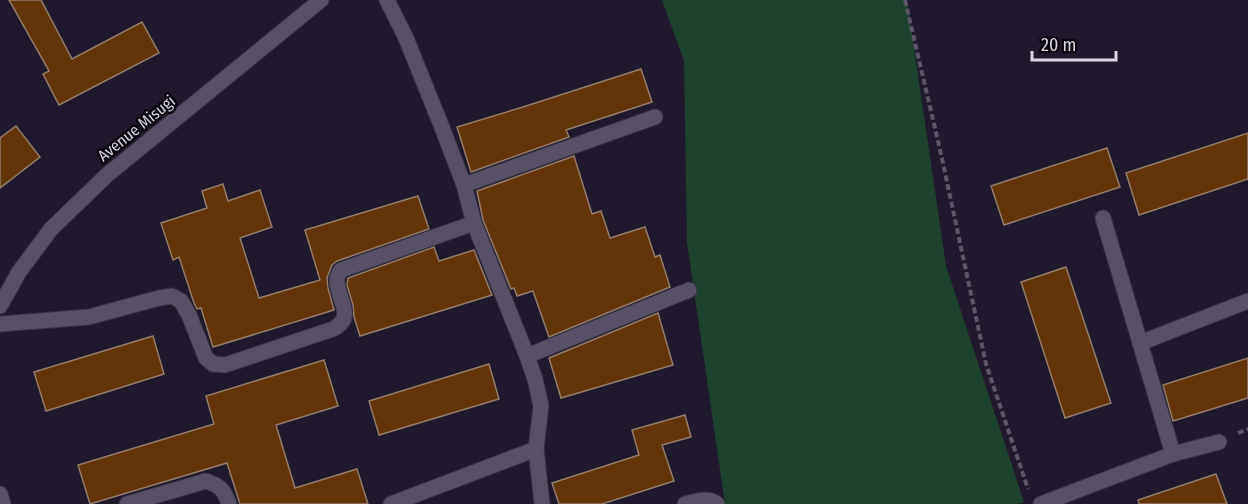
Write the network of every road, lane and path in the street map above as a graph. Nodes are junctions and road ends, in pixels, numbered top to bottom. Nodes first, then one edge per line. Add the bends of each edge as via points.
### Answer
1 (321, 0) edge
2 (387, 0) edge
3 (905, 0) edge
4 (655, 117) dead end
5 (464, 185) junction
6 (1103, 219) dead end
7 (474, 224) junction
8 (689, 290) dead end
9 (1248, 301) edge
10 (0, 306) edge
11 (0, 324) edge
12 (1140, 343) junction
13 (527, 356) junction
14 (1218, 442) dead end
15 (536, 449) junction
16 (1173, 454) junction
17 (0, 494) edge
18 (1035, 499) edge
19 (3, 504) edge
20 (127, 504) edge
21 (229, 504) edge
22 (391, 504) edge
23 (542, 504) edge
24 (685, 504) edge
25 (717, 504) edge

1 - 10 street, Avenue Misugi via 107,175 51,229
2 - 5 street
3 - 18 path via 986,364
4 - 5 street
5 - 7 street
6 - 12 street
7 - 11 street via 341,270 336,278 345,315 341,325 225,365 213,364 206,358 189,315 181,301 172,296 89,317
7 - 13 street
8 - 13 street
9 - 12 street
12 - 16 street
13 - 15 street via 541,406
14 - 16 street
15 - 22 street
15 - 23 street
16 - 18 street
17 - 19 street
20 - 21 street via 206,482 218,485
24 - 25 street via 703,500

